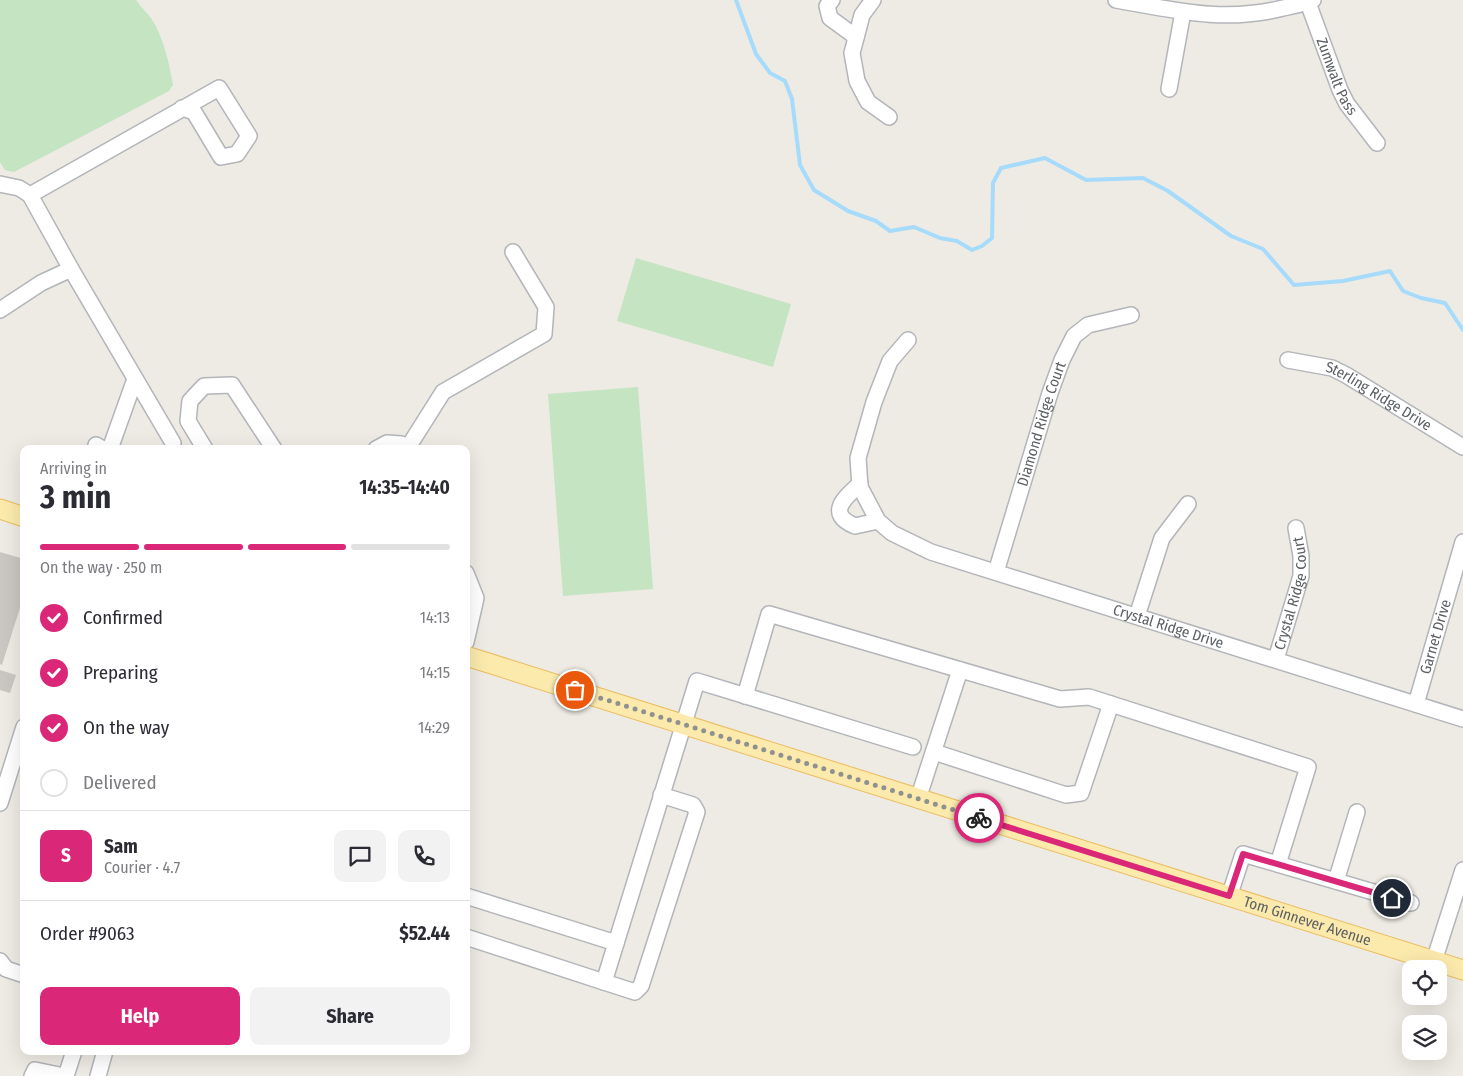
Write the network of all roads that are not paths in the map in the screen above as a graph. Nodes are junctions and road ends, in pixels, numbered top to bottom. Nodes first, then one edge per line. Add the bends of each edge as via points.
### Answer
1 (832, 0) edge
2 (873, 0) edge
3 (1116, 0) edge
4 (1309, 1) edge
5 (1183, 12) junction
6 (856, 37) junction
7 (1168, 90) dead end
8 (182, 108) junction
9 (889, 117) dead end
10 (1378, 143) dead end
11 (0, 184) edge
12 (30, 195) junction
13 (513, 252) dead end
14 (71, 269) junction
15 (0, 310) edge
16 (1131, 315) dead end
17 (908, 340) dead end
18 (1288, 360) dead end
19 (135, 379) junction
20 (194, 431) junction
21 (104, 445) edge
22 (168, 445) edge
23 (170, 445) edge
24 (203, 445) edge
25 (271, 445) edge
26 (383, 445) edge
27 (402, 445) edge
28 (409, 445) edge
29 (1463, 447) edge
30 (860, 484) junction
31 (1188, 504) dead end
32 (0, 509) edge
33 (20, 516) edge
34 (878, 520) junction
35 (1296, 528) dead end
36 (1463, 542) edge
37 (996, 572) junction
38 (470, 583) edge
39 (470, 610) edge
40 (1137, 616) junction
41 (470, 657) edge
42 (1276, 660) junction
43 (960, 670) junction
44 (745, 696) junction
45 (1111, 704) junction
46 (1416, 704) junction
47 (1463, 719) edge
48 (683, 724) junction
49 (20, 740) edge
50 (913, 747) dead end
51 (934, 752) junction
52 (661, 795) junction
53 (918, 799) junction
54 (0, 803) edge
55 (1357, 812) dead end
56 (1278, 864) junction
57 (1463, 870) edge
58 (1336, 881) junction
59 (1229, 896) junction
60 (470, 897) edge
61 (1411, 903) dead end
62 (470, 938) edge
63 (616, 943) junction
64 (1431, 960) edge
65 (1434, 960) edge
66 (0, 961) edge
67 (1447, 965) edge
68 (1463, 970) edge
69 (20, 974) edge
70 (604, 982) junction
71 (73, 1055) edge
72 (104, 1055) edge
73 (32, 1076) edge
74 (65, 1076) edge
75 (98, 1076) edge

1 - 6 street via 828,6 830,18
2 - 6 street via 862,15
3 - 5 street
4 - 5 street via 1264,13 1224,16
4 - 10 street, Zumwalt Pass via 1343,97
5 - 7 street
6 - 9 street via 852,53 857,81 868,102
8 - 8 street via 194,112 221,157 237,154 249,136 220,88
8 - 12 street
11 - 12 street via 19,188
12 - 14 street
13 - 28 street via 546,307 544,334 443,392
14 - 15 street via 41,283
14 - 19 street
16 - 37 street, Diamond Ridge Court via 1088,325 1074,336 1050,393
17 - 30 street, Crystal Ridge Drive via 890,361 874,402 858,458
18 - 29 street, Sterling Ridge Drive via 1332,368
19 - 21 street
19 - 22 street
20 - 23 street
20 - 24 street
20 - 25 street via 188,421 190,401 204,386 232,385
26 - 27 street
30 - 34 street, Crystal Ridge Drive
30 - 34 street via 840,505 842,520 855,526
31 - 40 street via 1162,538
32 - 33 main road
34 - 37 street, Crystal Ridge Drive via 892,533 931,552
35 - 42 street, Crystal Ridge Court via 1301,576
36 - 46 street, Garnet Drive
37 - 40 street, Crystal Ridge Drive
38 - 39 street via 476,598
40 - 42 street, Crystal Ridge Drive
41 - 48 main road, Tom Ginnever Avenue
42 - 46 street, Crystal Ridge Drive
43 - 44 street via 769,614
43 - 45 street via 1060,698 1089,698
43 - 51 street
44 - 48 street via 697,681
44 - 50 street
45 - 51 street via 1081,793 1066,795
45 - 56 street via 1308,767
46 - 47 street, Crystal Ridge Drive
48 - 52 street
48 - 53 main road, Tom Ginnever Avenue
49 - 54 street
51 - 53 street
52 - 63 street
52 - 70 street via 693,805 697,812 641,986 635,992
53 - 59 main road, Tom Ginnever Avenue
55 - 58 street
56 - 58 street
56 - 59 street via 1243,854
57 - 65 street
58 - 61 street
59 - 64 main road, Tom Ginnever Avenue
60 - 63 street
62 - 70 street
63 - 70 street
66 - 69 street via 6,969
67 - 68 main road, Tom Ginnever Avenue
71 - 74 street
72 - 75 street
73 - 74 street via 35,1070

